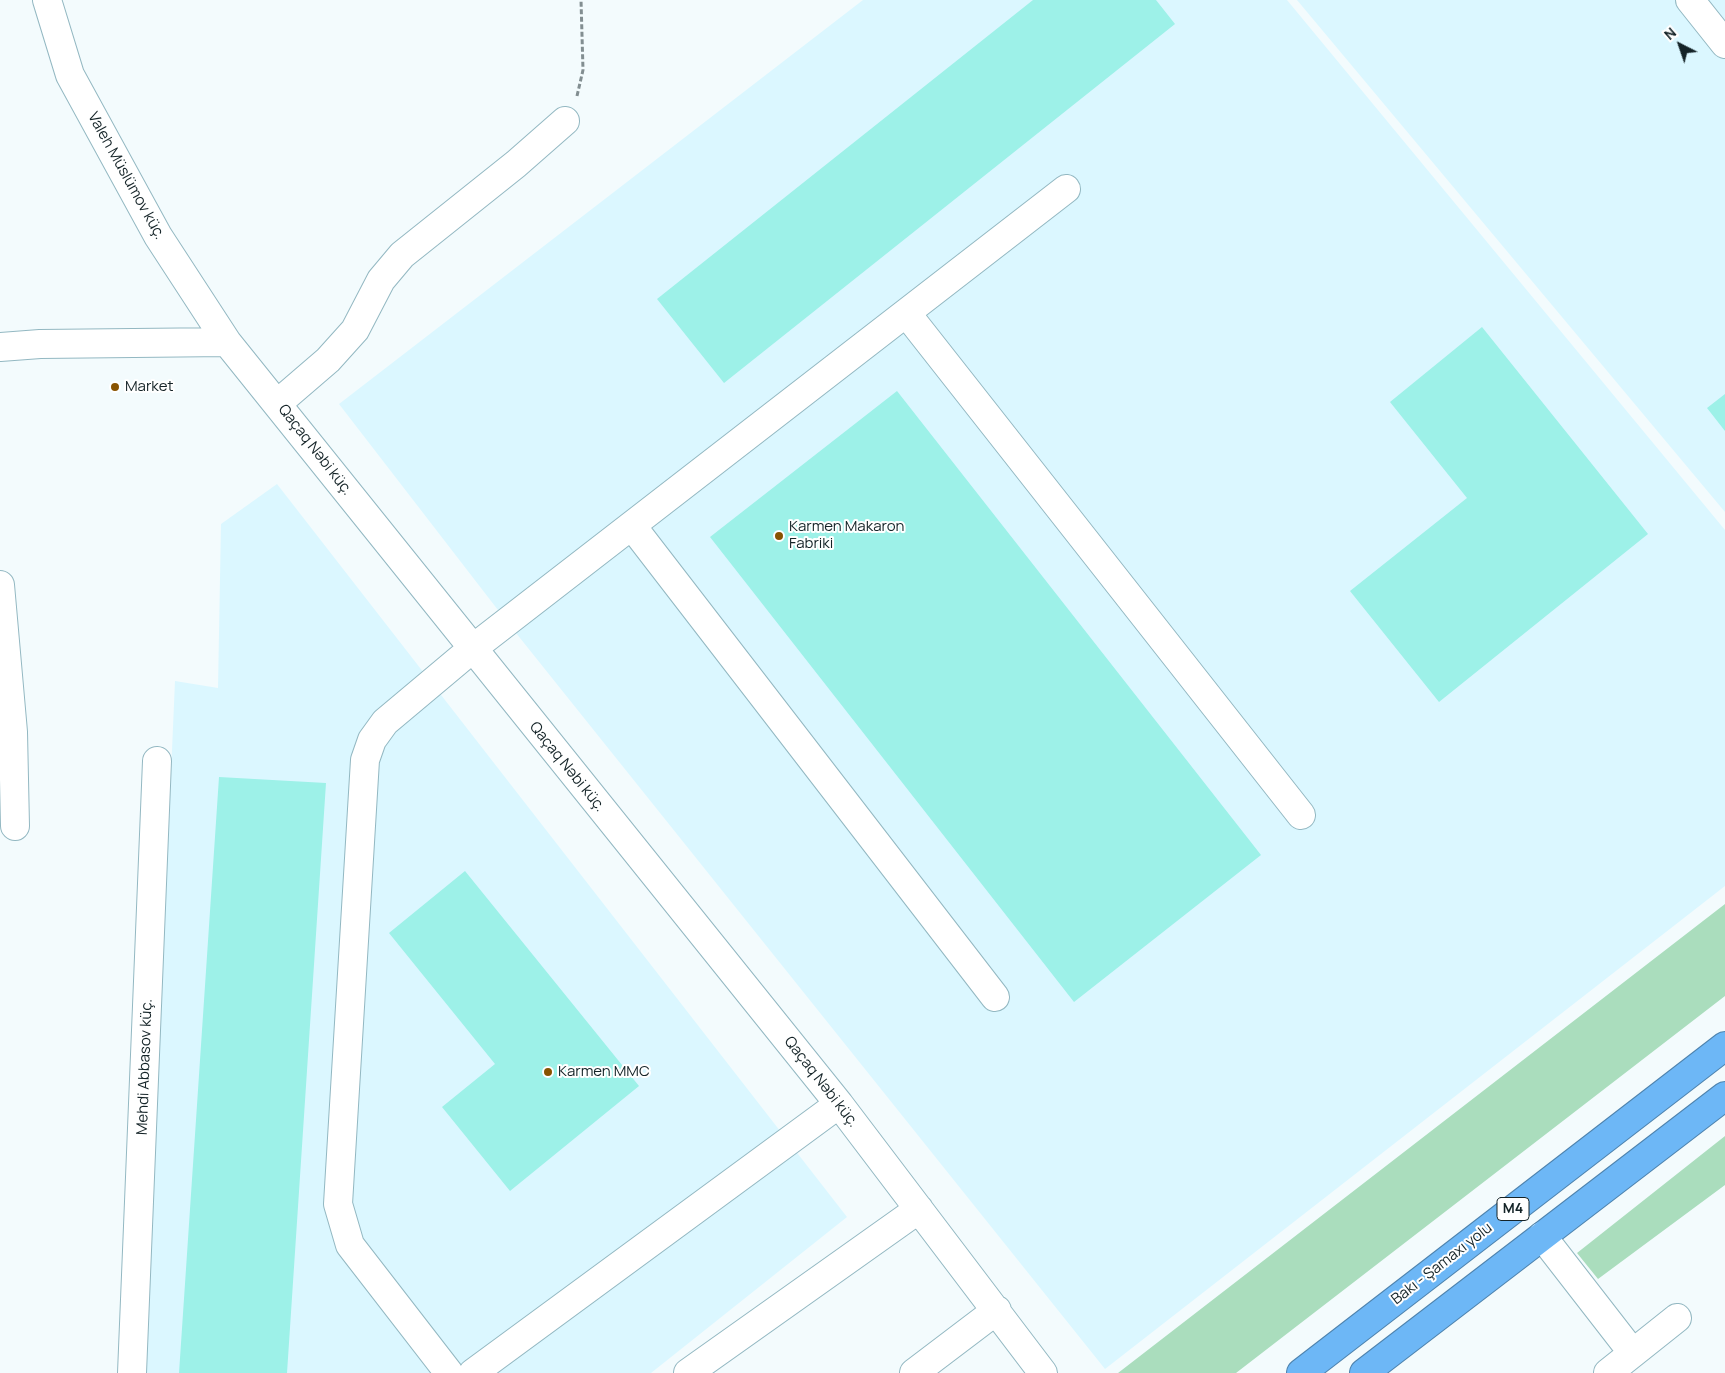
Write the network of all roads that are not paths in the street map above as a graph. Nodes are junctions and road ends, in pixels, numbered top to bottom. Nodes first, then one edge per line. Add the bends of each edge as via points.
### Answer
1 (47, 0) edge
2 (1690, 0) edge
3 (1725, 44) edge
4 (565, 120) road end
5 (1066, 189) dead end
6 (907, 314) junction
7 (227, 342) junction
8 (0, 347) edge
9 (278, 403) junction
10 (632, 526) junction
11 (0, 585) edge
12 (472, 649) junction
13 (157, 761) dead end
14 (1301, 816) dead end
15 (15, 826) dead end
16 (995, 997) dead end
17 (1725, 1046) edge
18 (1725, 1096) edge
19 (839, 1104) junction
20 (919, 1209) junction
21 (1542, 1236) junction
22 (997, 1310) junction
23 (1677, 1318) dead end
24 (1632, 1352) junction
25 (132, 1373) edge
26 (449, 1373) edge
27 (473, 1373) edge
28 (688, 1373) edge
29 (914, 1373) edge
30 (1043, 1373) edge
31 (1301, 1373) edge
32 (1364, 1373) edge
33 (1608, 1373) edge

1 - 7 street, Valeh Müslümov küç. via 70,75 158,236
2 - 3 street
4 - 9 street via 516,164 402,255 381,280 355,330 328,360
5 - 6 street
6 - 10 street
6 - 14 street
7 - 8 street
7 - 9 street, Qaçaq Nəbi küç.
9 - 12 street, Qaçaq Nəbi küç.
10 - 12 street
10 - 16 street
11 - 15 street via 13,732
12 - 19 street, Qaçaq Nəbi küç.
12 - 26 street via 385,722 372,740 365,760 338,1204 350,1245
13 - 25 street, Mehdi Abbasov küç.
17 - 31 highway, Bakı - Şamaxı yolu / M4
18 - 21 highway, M4
19 - 20 street, Qaçaq Nəbi küç.
19 - 27 street
20 - 22 street, Qaçaq Nəbi küç.
20 - 28 street
21 - 24 street
21 - 32 highway, M4
22 - 29 street
22 - 30 street, Qaçaq Nəbi küç.
23 - 24 street
24 - 33 street

